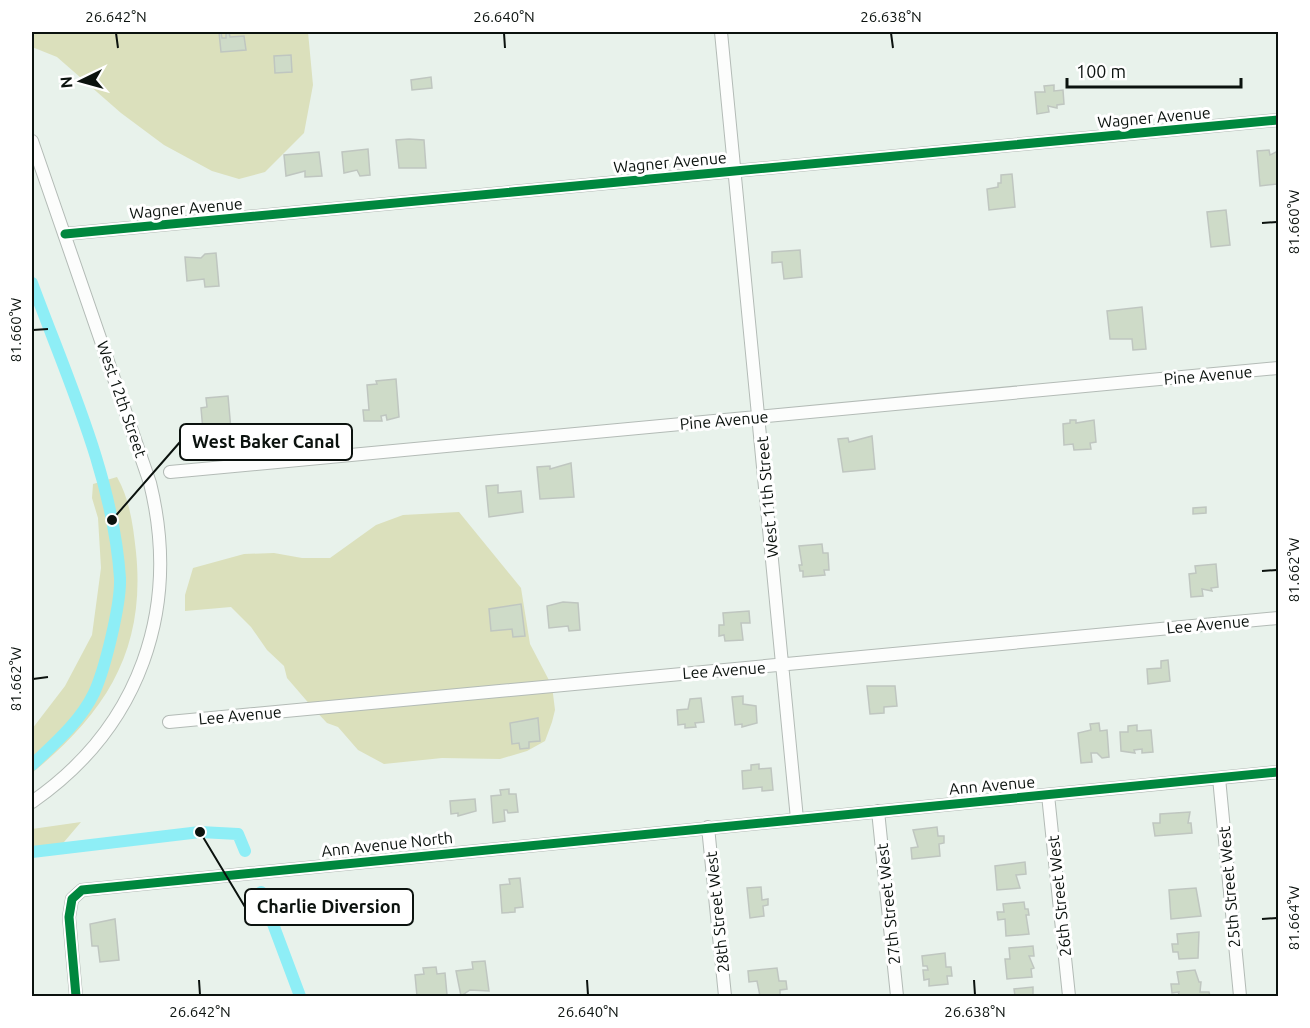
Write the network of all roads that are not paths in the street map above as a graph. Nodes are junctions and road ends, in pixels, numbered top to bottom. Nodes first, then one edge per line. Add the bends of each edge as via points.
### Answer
1 (721, 32) edge
2 (1278, 120) edge
3 (32, 141) edge
4 (734, 171) junction
5 (65, 234) junction
6 (1278, 369) edge
7 (759, 416) junction
8 (170, 472) dead end
9 (1278, 618) edge
10 (783, 666) junction
11 (169, 722) dead end
12 (1278, 772) edge
13 (1219, 778) junction
14 (1048, 795) junction
15 (32, 802) edge
16 (878, 811) junction
17 (798, 819) junction
18 (708, 827) junction
19 (76, 996) edge
20 (725, 996) edge
21 (897, 996) edge
22 (1069, 996) edge
23 (1239, 996) edge

1 - 4 street, West 11th Street
2 - 4 street, Wagner Avenue
3 - 5 street, West 12th Street
4 - 5 street, Wagner Avenue
4 - 7 street, West 11th Street
5 - 15 street, West 12th Street via 150,483 161,541 160,587 151,638 124,703 81,759
6 - 7 street, Pine Avenue
7 - 8 street, Pine Avenue
7 - 10 street, West 11th Street
9 - 10 street, Lee Avenue
10 - 11 street, Lee Avenue via 695,671
10 - 17 street, West 11th Street
12 - 13 street, Ann Avenue
13 - 14 street, Ann Avenue
13 - 23 street, 25th Street West
14 - 16 street, Ann Avenue
14 - 22 street, 26th Street West
16 - 17 street, Ann Avenue
16 - 21 street, 27th Street West
17 - 18 street, Ann Avenue
18 - 19 street, Ann Avenue North via 82,890 72,899 69,917
18 - 20 street, 28th Street West

